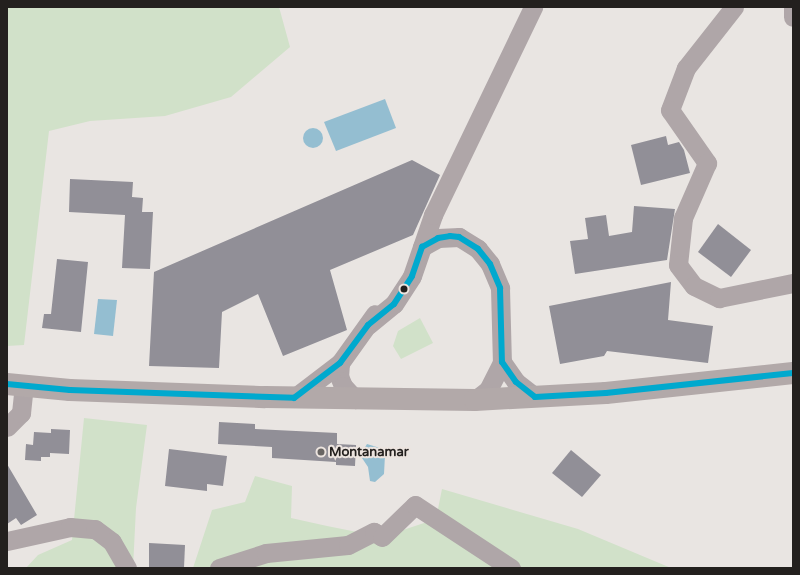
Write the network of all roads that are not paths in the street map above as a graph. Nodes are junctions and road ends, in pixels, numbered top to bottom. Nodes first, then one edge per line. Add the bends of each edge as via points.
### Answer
1 (533, 7) edge
2 (734, 7) edge
3 (792, 7) edge
4 (793, 17) edge
5 (443, 197) junction
6 (458, 237) junction
7 (420, 251) junction
8 (793, 283) edge
9 (502, 362) junction
10 (340, 363) junction
11 (793, 373) edge
12 (16, 385) edge
13 (535, 397) junction
14 (294, 398) junction
15 (355, 399) junction
16 (475, 400) junction
17 (7, 427) edge
18 (7, 541) edge
19 (127, 568) edge
20 (219, 568) edge
21 (511, 568) edge

1 - 5 street
2 - 8 street via 686,68 670,110 707,163 683,218 678,265 694,286 718,298
3 - 4 street
5 - 6 street via 446,217
5 - 7 street
6 - 7 street via 438,238
6 - 9 street via 481,252 496,275 501,300
7 - 10 street via 406,264 368,325
9 - 13 street via 516,382
9 - 16 street via 493,383
10 - 14 street
10 - 15 street via 339,376 342,386
11 - 13 main road via 606,393
12 - 14 main road via 70,390
12 - 17 street via 20,414
13 - 16 main road
14 - 15 main road
15 - 16 main road
18 - 19 street via 70,527 89,528 112,542
20 - 21 street via 266,553 348,545 374,532 382,537 415,505

